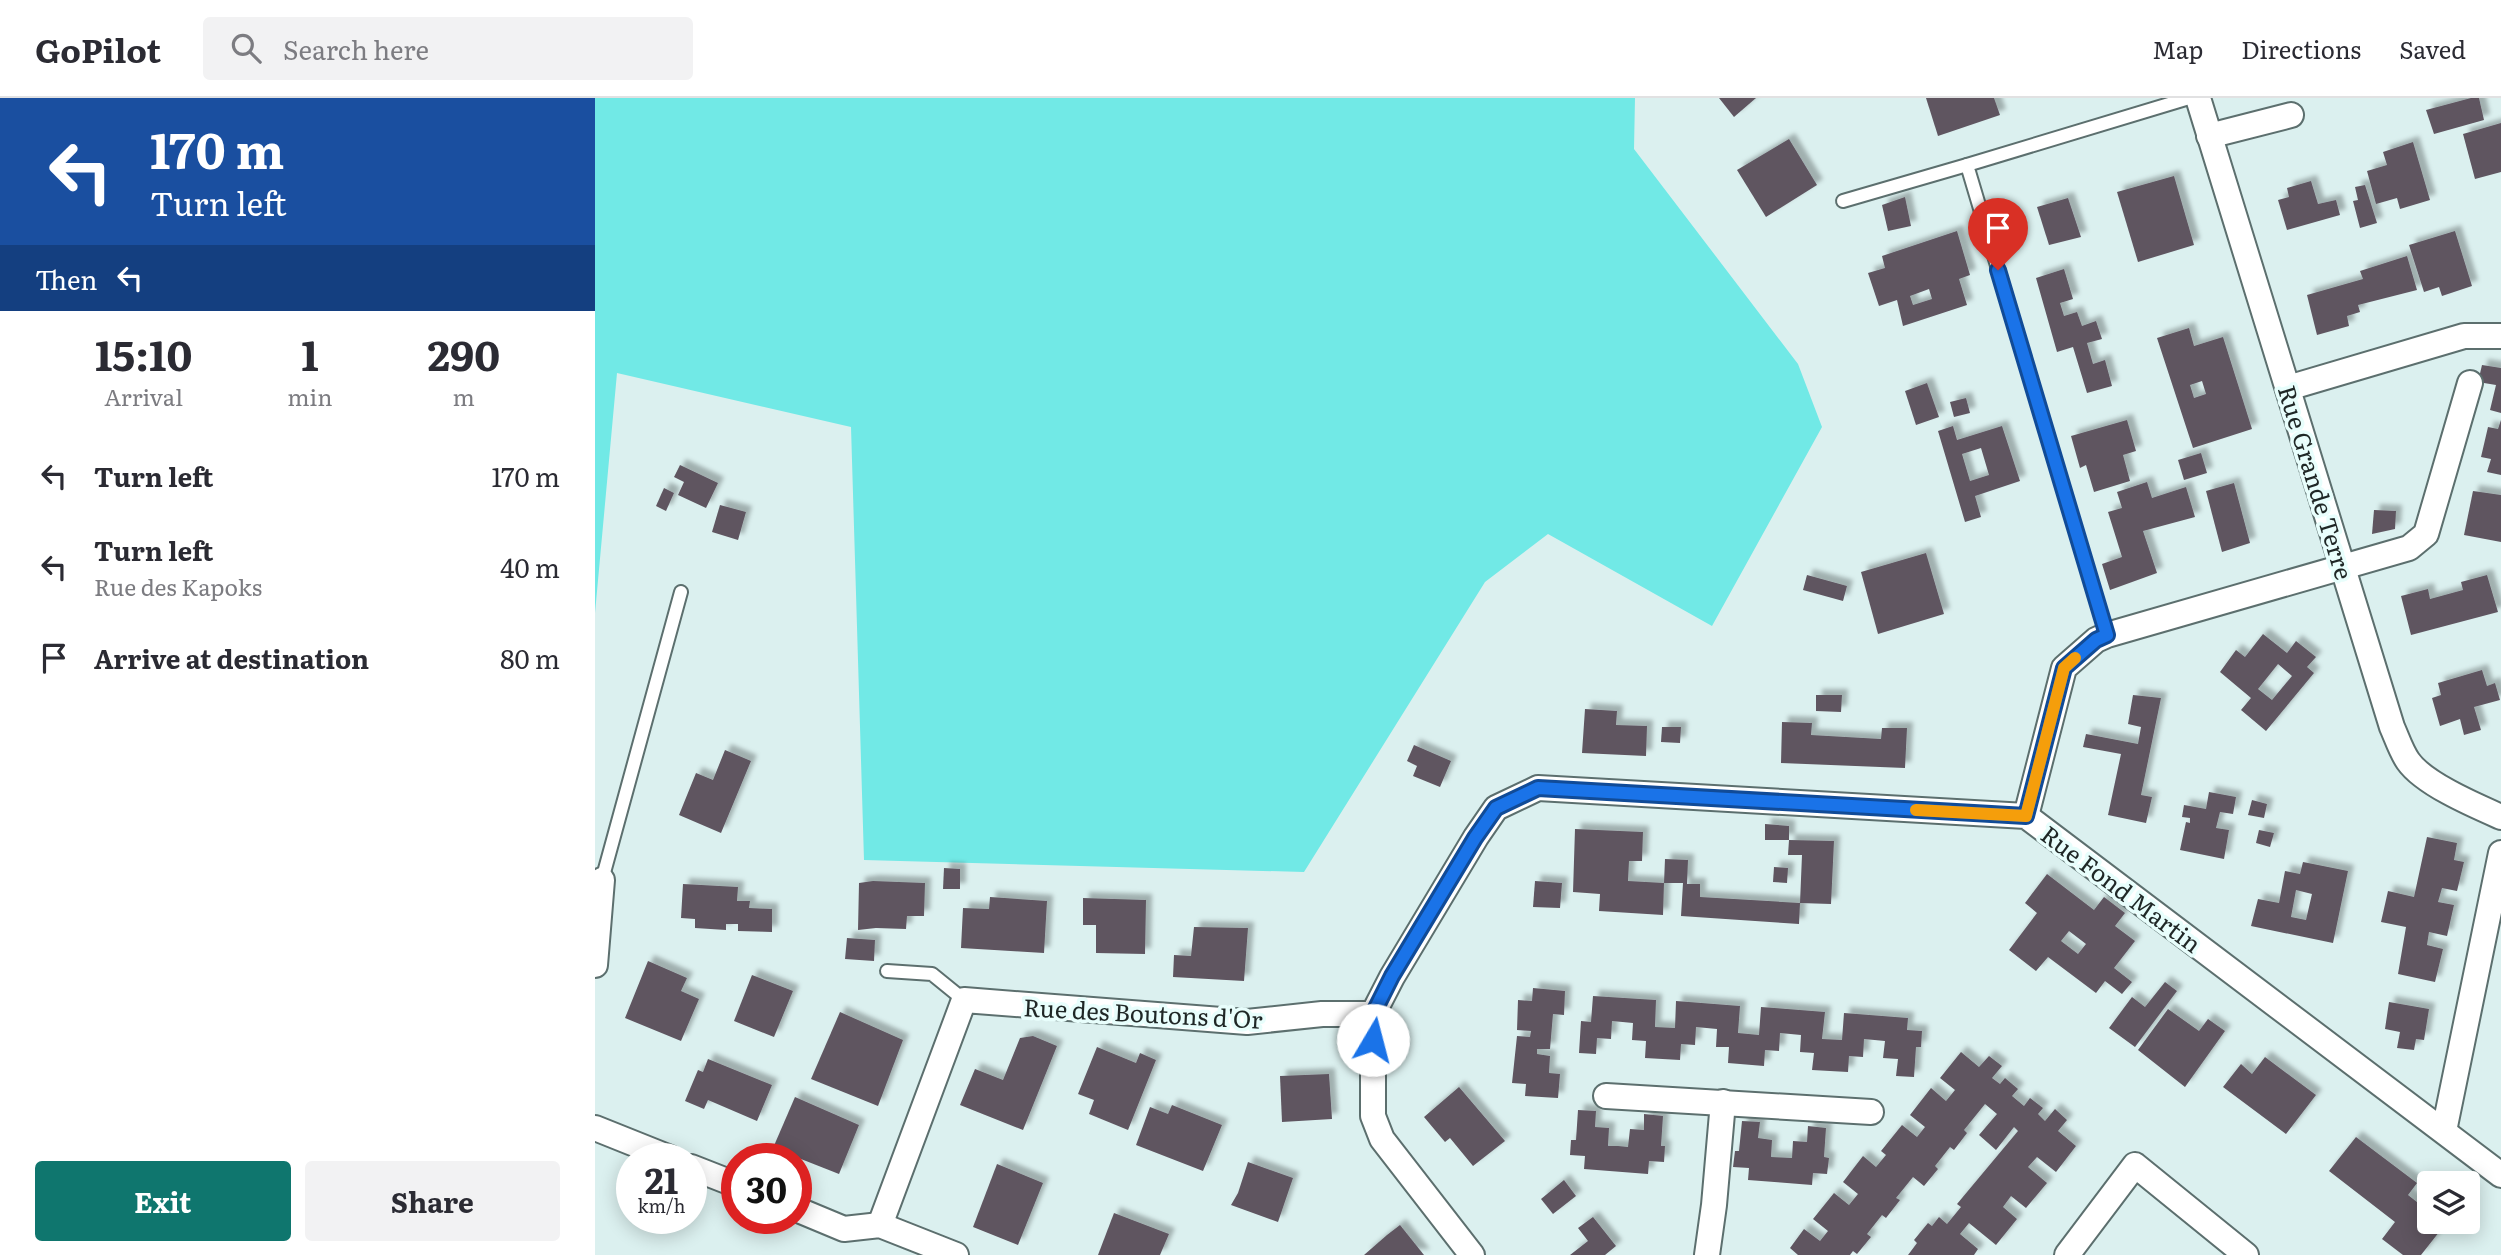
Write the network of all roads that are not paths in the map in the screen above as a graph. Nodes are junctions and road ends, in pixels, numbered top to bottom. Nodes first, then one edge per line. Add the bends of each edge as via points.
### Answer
1 (2189, 98) edge
2 (2198, 98) edge
3 (2291, 115) dead end
4 (2209, 136) junction
5 (1967, 165) junction
6 (1843, 201) dead end
7 (2501, 336) edge
8 (2470, 383) dead end
9 (2288, 388) junction
10 (2343, 566) junction
11 (681, 592) dead end
12 (2107, 635) junction
13 (2026, 816) junction
14 (2501, 817) edge
15 (2501, 853) edge
16 (602, 880) joint
17 (595, 965) edge
18 (887, 971) dead end
19 (964, 1000) junction
20 (1373, 1014) junction
21 (1606, 1096) dead end
22 (1723, 1102) junction
23 (1871, 1112) dead end
24 (595, 1128) edge
25 (2444, 1131) junction
26 (632, 1143) edge
27 (2501, 1175) edge
28 (812, 1216) edge
29 (880, 1225) junction
30 (956, 1255) edge
31 (1472, 1255) edge
32 (1707, 1255) edge
33 (2067, 1255) edge
34 (2246, 1255) edge

1 - 5 lane
2 - 4 street, Rue Grande Terre
3 - 4 street
4 - 9 street, Rue Grande Terre
5 - 6 lane
5 - 12 lane
7 - 9 street via 2464,336
8 - 10 street via 2426,534 2409,548
9 - 10 street, Rue Grande Terre
10 - 12 street
10 - 14 street, Rue Grande Terre via 2392,727 2409,763 2434,783
11 - 16 lane
12 - 13 street via 2064,668
13 - 20 street, Rue Fond Martin via 1538,788 1496,808
13 - 25 street, Rue Fond Martin
15 - 25 street
16 - 17 street
18 - 19 lane via 932,974
19 - 20 street, Rue des Boutons d'Or via 1247,1022
19 - 29 street
20 - 31 street via 1373,1116 1382,1139
21 - 22 street
22 - 23 street
22 - 32 street
24 - 26 street
25 - 27 street, Rue Fond Martin
28 - 29 street via 844,1229
29 - 30 street
33 - 34 street via 2135,1165

